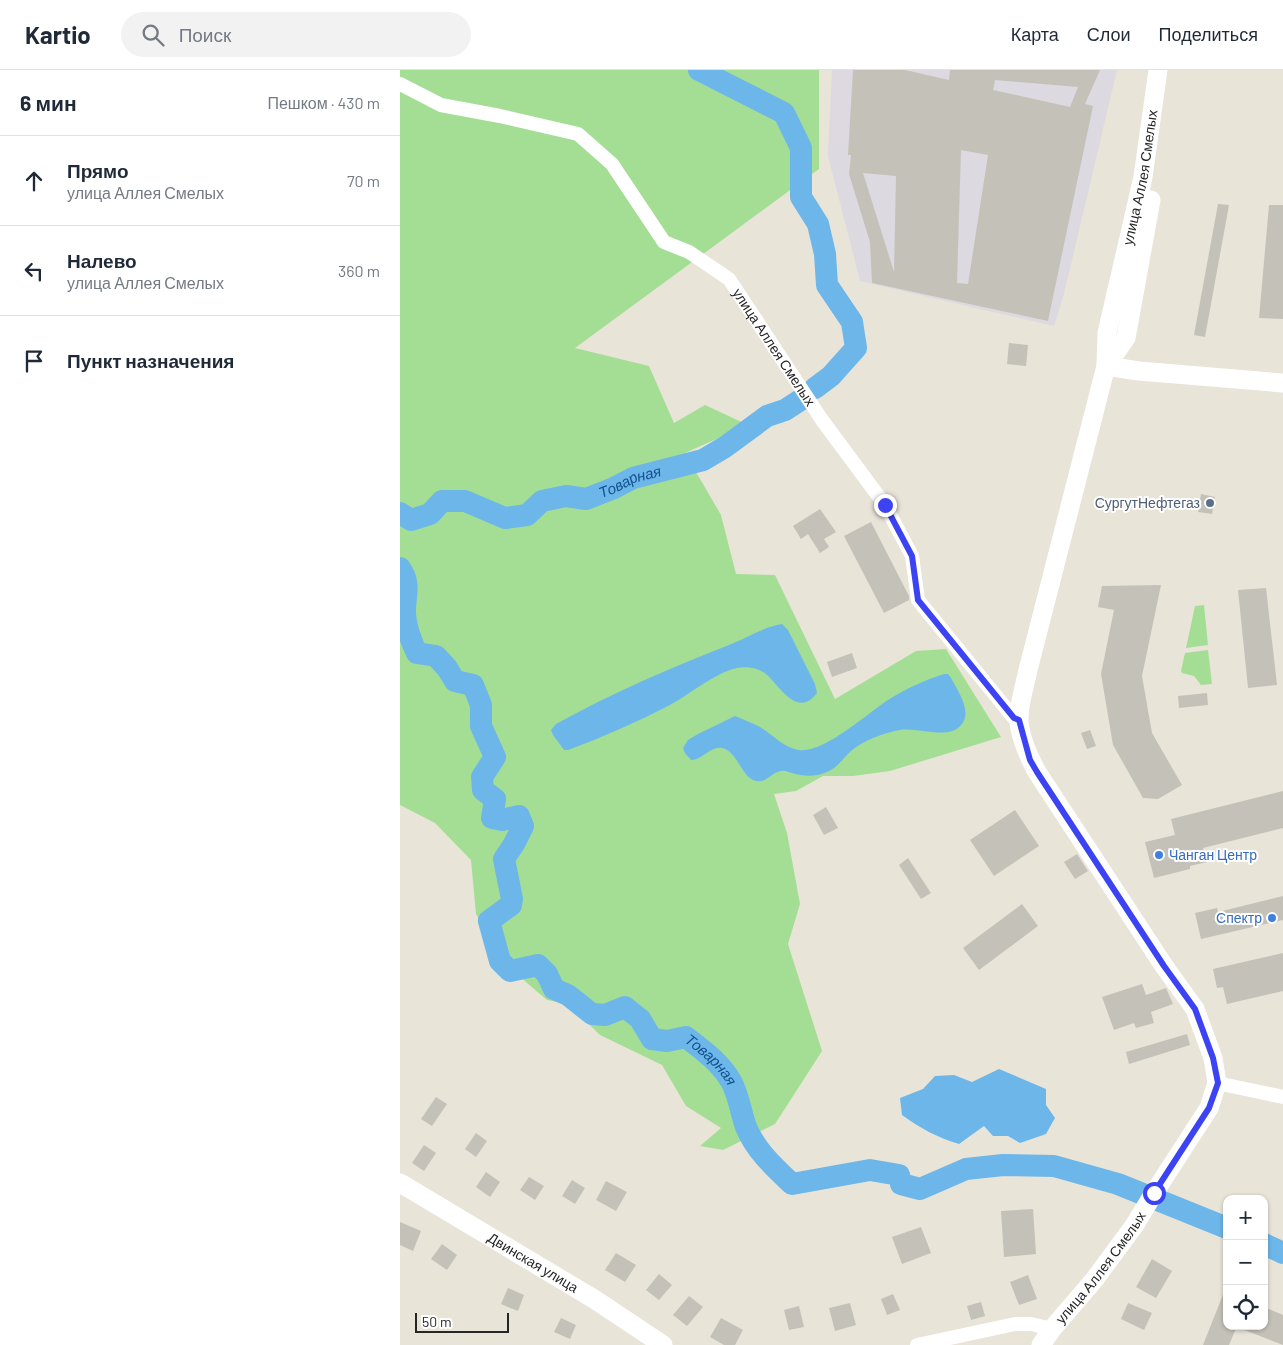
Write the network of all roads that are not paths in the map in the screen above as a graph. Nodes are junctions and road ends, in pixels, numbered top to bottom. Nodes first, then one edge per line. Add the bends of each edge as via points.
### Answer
1 (1158, 70) edge
2 (1172, 70) edge
3 (400, 84) edge
4 (1106, 366) junction
5 (1283, 383) edge
6 (1019, 720) junction
7 (1218, 1083) junction
8 (1283, 1097) edge
9 (400, 1183) edge
10 (1052, 1330) junction
11 (662, 1345) edge
12 (917, 1345) edge
13 (1041, 1345) edge

1 - 4 main road, улица Аллея Смелых via 1143,176 1107,334
2 - 4 main road via 1126,338
3 - 6 street, улица Аллея Смелых via 441,106 578,134 612,164 664,242 689,252 729,279 822,420 885,505 912,556 918,600 1014,718
4 - 5 main road
4 - 6 main road, улица Аллея Смелых via 1028,670
6 - 7 main road, улица Аллея Смелых via 1030,760 1037,772 1195,1009 1213,1058
7 - 8 street
7 - 10 main road, улица Аллея Смелых via 1209,1108 1134,1226
9 - 11 main road, Двинская улица via 594,1299
10 - 12 street via 1031,1324 1015,1324
10 - 13 main road, улица Аллея Смелых

